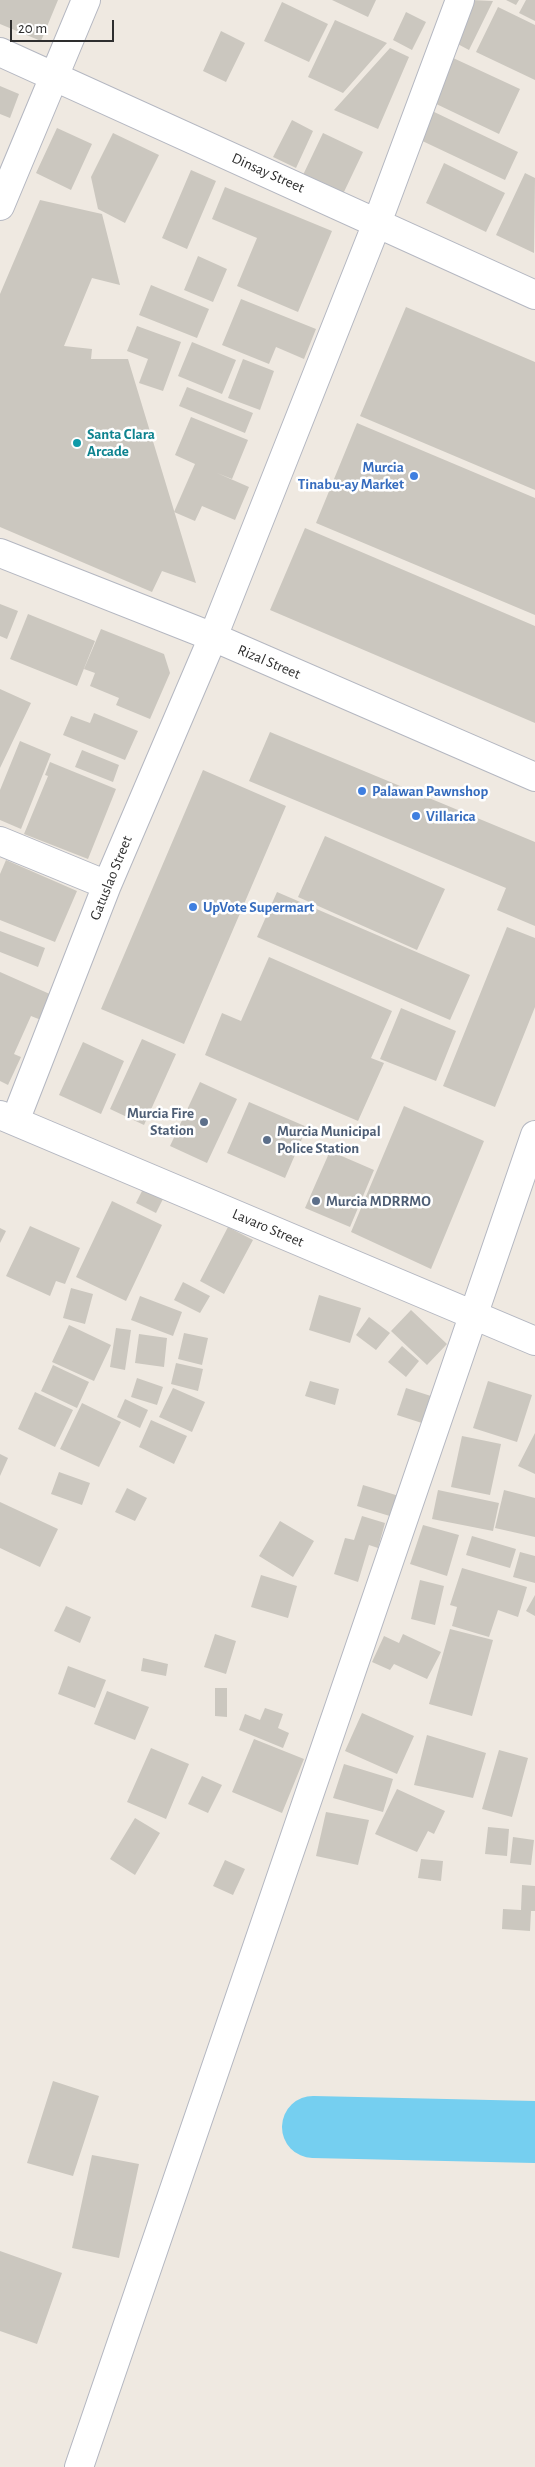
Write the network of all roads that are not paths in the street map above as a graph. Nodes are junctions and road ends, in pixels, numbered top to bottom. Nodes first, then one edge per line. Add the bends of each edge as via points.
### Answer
1 (86, 0) edge
2 (460, 0) edge
3 (0, 52) edge
4 (54, 76) junction
5 (0, 206) edge
6 (377, 222) junction
7 (535, 295) edge
8 (0, 553) edge
9 (213, 637) junction
10 (535, 777) edge
11 (0, 841) edge
12 (107, 885) junction
13 (8, 1118) edge
14 (535, 1135) edge
15 (473, 1314) junction
16 (535, 1341) edge
17 (79, 2467) edge

1 - 4 street
2 - 6 street, Gatuslao Street
3 - 4 street, Dinsay Street
4 - 5 street
4 - 6 street, Dinsay Street
6 - 7 street, Dinsay Street
6 - 9 street, Gatuslao Street
8 - 9 street, Rizal Street
9 - 10 street, Rizal Street
9 - 12 street, Gatuslao Street
11 - 12 street
12 - 13 street, Gatuslao Street
13 - 15 street, Lavaro Street
14 - 15 street
15 - 16 street, Lavaro Street
15 - 17 street

